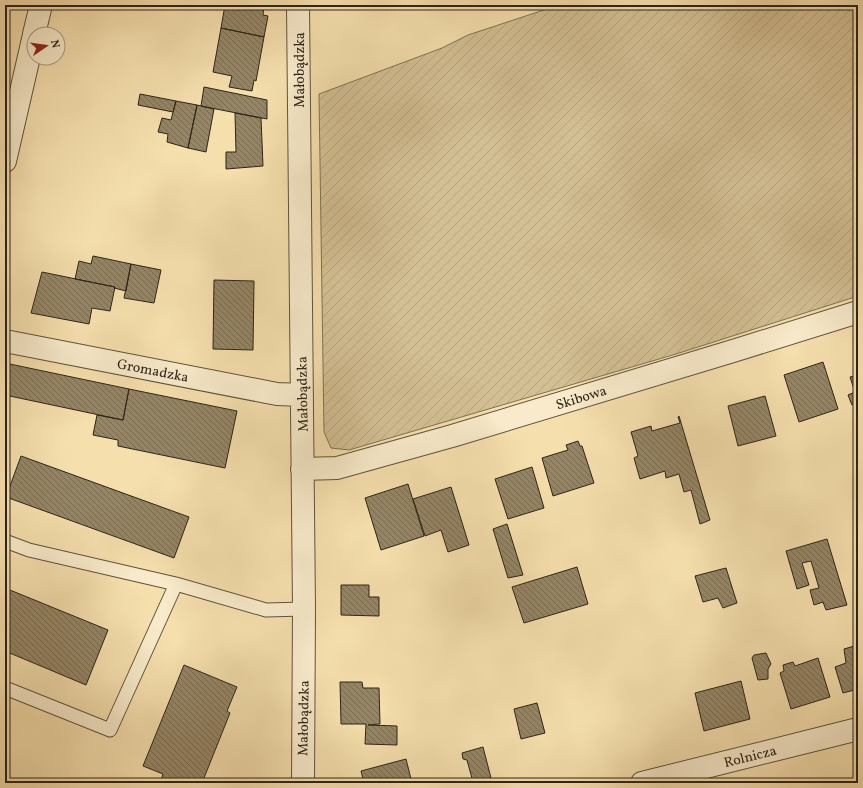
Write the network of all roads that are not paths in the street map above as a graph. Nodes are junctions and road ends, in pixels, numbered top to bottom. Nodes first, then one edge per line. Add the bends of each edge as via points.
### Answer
1 (41, 5) edge
2 (298, 5) edge
3 (36, 26) edge
4 (27, 66) edge
5 (5, 161) edge
6 (858, 312) edge
7 (5, 341) edge
8 (302, 395) junction
9 (302, 470) junction
10 (5, 541) edge
11 (176, 584) junction
12 (304, 609) junction
13 (5, 688) edge
14 (858, 729) edge
15 (303, 783) edge
16 (642, 783) edge

1 - 3 street
2 - 8 street, Małobądzka
4 - 5 street
6 - 9 street, Skibowa via 444,438 337,468
7 - 8 street, Gromadzka via 276,394
8 - 9 street, Małobądzka
9 - 12 street, Małobądzka
10 - 11 lane via 29,550
11 - 12 lane via 266,610
11 - 13 lane via 110,730
12 - 15 street, Małobądzka
14 - 16 street, Rolnicza

